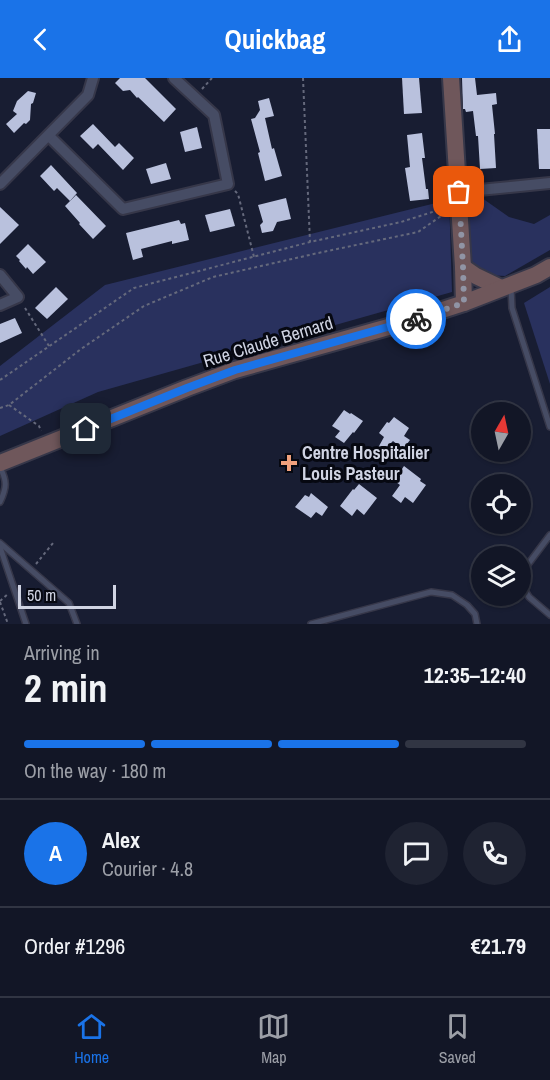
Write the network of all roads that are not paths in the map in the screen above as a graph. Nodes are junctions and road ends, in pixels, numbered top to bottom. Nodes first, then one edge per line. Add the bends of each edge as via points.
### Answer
1 (93, 78) edge
2 (174, 78) edge
3 (451, 78) edge
4 (49, 135) junction
5 (550, 183) edge
6 (0, 184) edge
7 (459, 198) junction
8 (463, 267) junction
9 (550, 267) edge
10 (1, 278) edge
11 (506, 286) junction
12 (464, 303) junction
13 (0, 305) edge
14 (550, 427) edge
15 (0, 465) edge
16 (0, 502) edge
17 (550, 536) edge
18 (0, 545) edge
19 (531, 561) edge
20 (531, 599) edge
21 (550, 615) edge
22 (26, 624) edge
23 (77, 624) edge
24 (311, 624) edge
25 (477, 624) edge

1 - 4 street via 88,95
2 - 4 street via 214,116 228,184 123,210
3 - 7 street
4 - 6 street
5 - 7 street
7 - 8 street
8 - 11 street
8 - 12 street
9 - 11 street, Rue Claude Bernard
10 - 13 street via 18,297
11 - 12 street, Rue Claude Bernard
11 - 14 lane
12 - 15 street, Rue Claude Bernard via 235,370
15 - 16 lane via 6,488
17 - 19 lane
18 - 22 lane
18 - 23 lane via 69,603
20 - 21 lane
24 - 25 lane via 431,592 452,596 467,605

